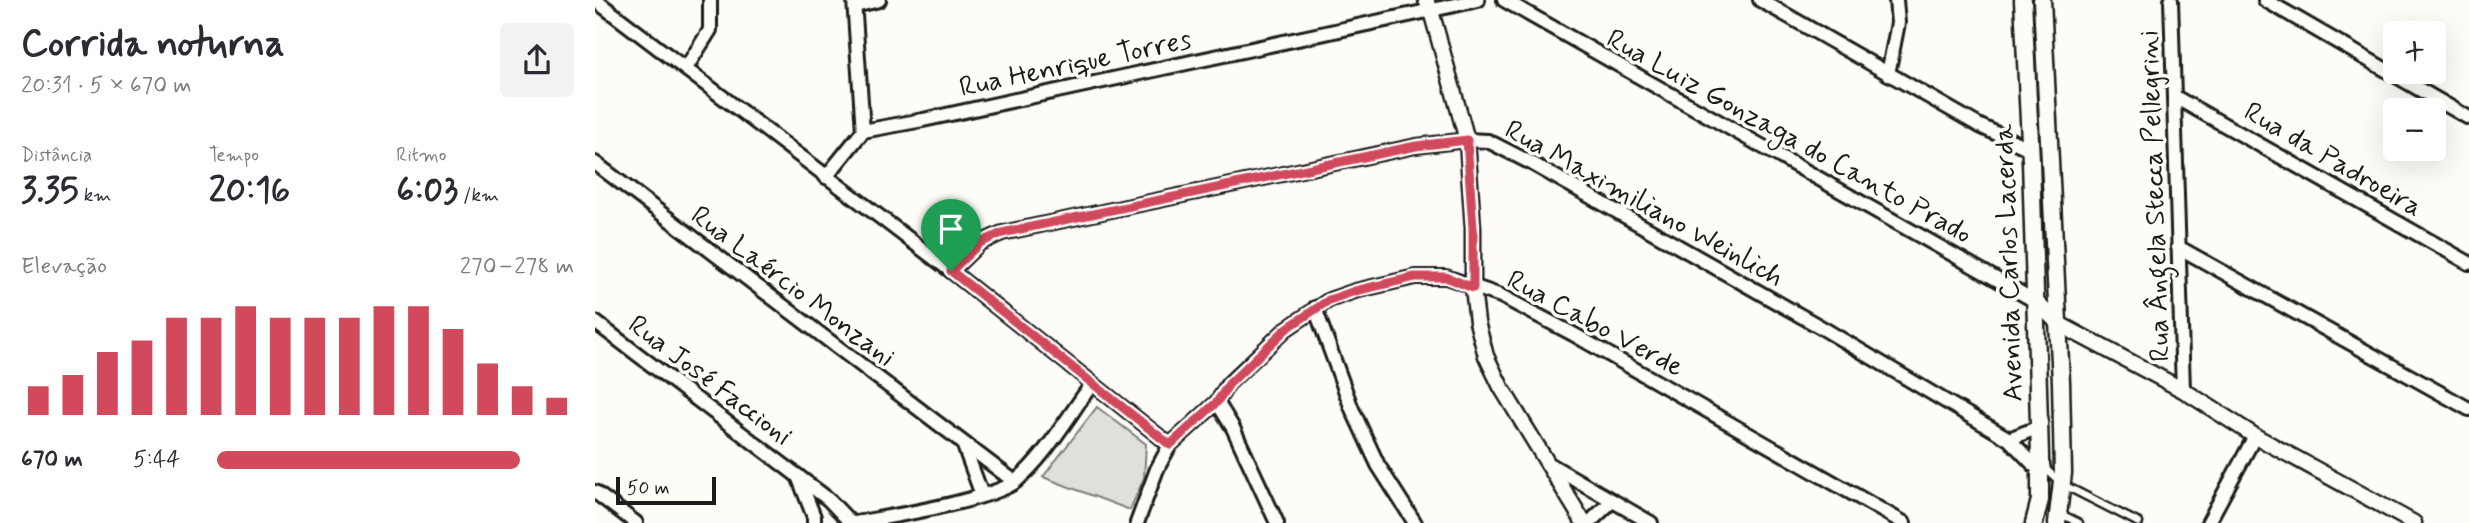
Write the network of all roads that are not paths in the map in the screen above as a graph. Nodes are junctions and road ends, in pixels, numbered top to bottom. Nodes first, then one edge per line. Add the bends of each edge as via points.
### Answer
1 (595, 0) edge
2 (710, 0) edge
3 (879, 0) edge
4 (1478, 0) edge
5 (1504, 0) edge
6 (1760, 0) edge
7 (1896, 0) edge
8 (2023, 0) edge
9 (2042, 0) edge
10 (2171, 0) edge
11 (2265, 0) edge
12 (854, 3) edge
13 (1429, 5) edge
14 (686, 68) junction
15 (1888, 74) junction
16 (2175, 97) junction
17 (2469, 118) edge
18 (863, 131) junction
19 (1467, 140) junction
20 (2030, 155) junction
21 (595, 163) edge
22 (2050, 164) junction
23 (826, 177) junction
24 (2178, 247) junction
25 (2469, 263) edge
26 (951, 271) junction
27 (1473, 288) junction
28 (2035, 301) junction
29 (1315, 308) junction
30 (595, 322) edge
31 (2059, 324) junction
32 (2038, 383) junction
33 (1092, 384) junction
34 (2183, 390) junction
35 (1217, 402) junction
36 (2469, 409) edge
37 (2039, 427) junction
38 (2255, 436) junction
39 (2009, 439) junction
40 (1170, 445) junction
41 (964, 446) junction
42 (1549, 464) junction
43 (2040, 471) junction
44 (798, 476) junction
45 (1015, 482) junction
46 (2062, 484) junction
47 (595, 492) edge
48 (982, 495) junction
49 (1612, 500) junction
50 (2058, 518) edge
51 (636, 523) edge
52 (814, 523) edge
53 (853, 523) edge
54 (1137, 523) edge
55 (1277, 523) edge
56 (1415, 523) edge
57 (1587, 523) edge
58 (1651, 523) edge
59 (1904, 523) edge
60 (2034, 523) edge
61 (2079, 523) edge
62 (2139, 523) edge
63 (2208, 523) edge
64 (2414, 523) edge

1 - 14 street
2 - 14 street via 710,30
3 - 12 street
4 - 13 street, Rua Henrique Torres
5 - 28 street, Rua Luiz Gonzaga do Canto Prado
6 - 15 street
7 - 15 street via 1898,23
8 - 20 main road, Avenida Carlos Lacerda
9 - 22 main road, Avenida Carlos Lacerda
10 - 16 street, Rua Ângela Stecca Pellegrini
11 - 17 street
12 - 18 street
13 - 18 street, Rua Henrique Torres
13 - 19 street
14 - 23 street
15 - 20 street
16 - 24 street, Rua Ângela Stecca Pellegrini
16 - 25 street, Rua da Padroeira
18 - 23 street
19 - 26 street, Rua Maximiliano Weinlich via 1416,146 1002,233 980,243
19 - 27 street
19 - 39 street, Rua Maximiliano Weinlich via 1489,141 1533,164
20 - 22 main road
20 - 28 main road, Avenida Carlos Lacerda
21 - 41 street, Rua Laércio Monzani
22 - 31 main road, Avenida Carlos Lacerda
23 - 26 street
24 - 34 street, Rua Ângela Stecca Pellegrini
24 - 36 street
26 - 33 street
27 - 29 street, Rua Cabo Verde via 1446,277 1415,277 1355,291
27 - 42 street via 1486,356
27 - 59 street, Rua Cabo Verde via 1501,296 1573,334
28 - 31 street, Rua Luiz Gonzaga do Canto Prado
28 - 32 main road, Avenida Carlos Lacerda
29 - 35 street, Rua Cabo Verde via 1286,329 1229,384
29 - 56 street via 1378,465
30 - 44 street, Rua José Faccioni
31 - 34 street, Rua Luiz Gonzaga do Canto Prado
31 - 46 main road, Avenida Carlos Lacerda
32 - 37 main road, Avenida Carlos Lacerda
32 - 46 lane via 2044,395 2047,470
33 - 40 street
33 - 45 street
34 - 38 street, Rua Luiz Gonzaga do Canto Prado
35 - 40 street, Rua Cabo Verde
35 - 55 street
37 - 39 street
37 - 43 main road, Avenida Carlos Lacerda
38 - 63 street
38 - 64 street, Rua Luiz Gonzaga do Canto Prado
39 - 43 street, Rua Maximiliano Weinlich
40 - 54 street, Rua Cabo Verde
41 - 45 street, Rua Laércio Monzani
41 - 48 street
42 - 49 street
42 - 57 street
43 - 60 main road, Avenida Carlos Lacerda
44 - 52 street, Rua José Faccioni
44 - 53 street, Rua José Faccioni
45 - 48 street
46 - 50 main road, Avenida Carlos Lacerda
46 - 62 lane
47 - 51 street
48 - 53 street
49 - 57 street
49 - 58 street
50 - 61 lane

